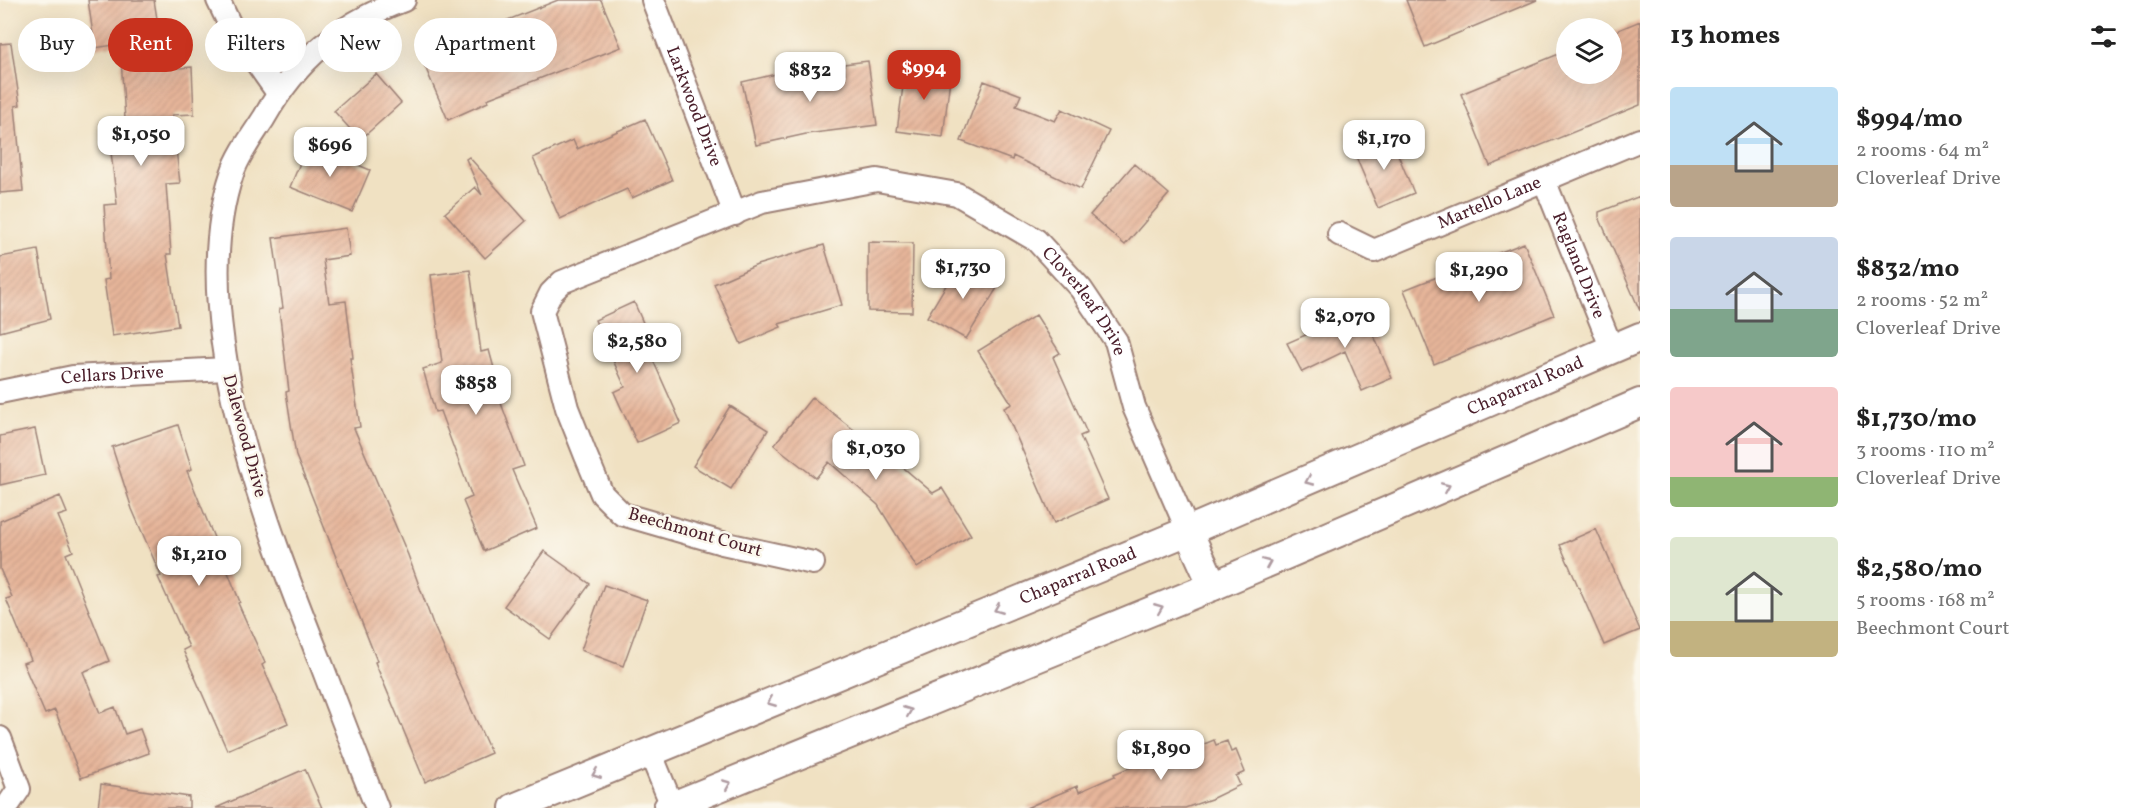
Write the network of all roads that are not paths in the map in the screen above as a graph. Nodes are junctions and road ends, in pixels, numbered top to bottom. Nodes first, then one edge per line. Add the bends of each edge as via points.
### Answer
1 (218, 0) edge
2 (404, 0) edge
3 (653, 0) edge
4 (278, 93) junction
5 (1640, 140) edge
6 (1544, 180) junction
7 (735, 214) junction
8 (1339, 234) dead end
9 (1640, 337) edge
10 (1612, 349) junction
11 (226, 369) junction
12 (0, 392) edge
13 (1640, 403) edge
14 (1188, 531) junction
15 (813, 563) dead end
16 (1213, 586) junction
17 (0, 738) edge
18 (650, 752) junction
19 (671, 807) edge
20 (6, 808) edge
21 (377, 808) edge
22 (514, 808) edge

1 - 4 street via 230,26
2 - 4 street, Dalewood Drive via 368,14 324,42
3 - 7 street, Larkwood Drive
4 - 11 street, Dalewood Drive via 232,173 219,235 219,304
5 - 6 street, Martello Lane
6 - 8 street, Martello Lane via 1374,251
6 - 10 street, Ragland Drive
7 - 14 street, Cloverleaf Drive via 762,202 877,180 957,194 1036,240 1081,289 1116,341 1134,407
7 - 15 street, Beechmont Court via 562,282 542,311 567,408 582,447 602,494 622,514 722,543
9 - 10 main road, Chaparral Road
10 -> 14 main road, Chaparral Road
11 - 12 street, Cellars Drive via 74,376
11 - 21 street, Dalewood Drive via 256,486 283,567
16 -> 13 main road
14 - 16 main road
14 -> 18 main road, Chaparral Road
19 -> 16 main road
17 - 20 street via 19,789
18 - 19 street
18 -> 22 main road, Chaparral Road

